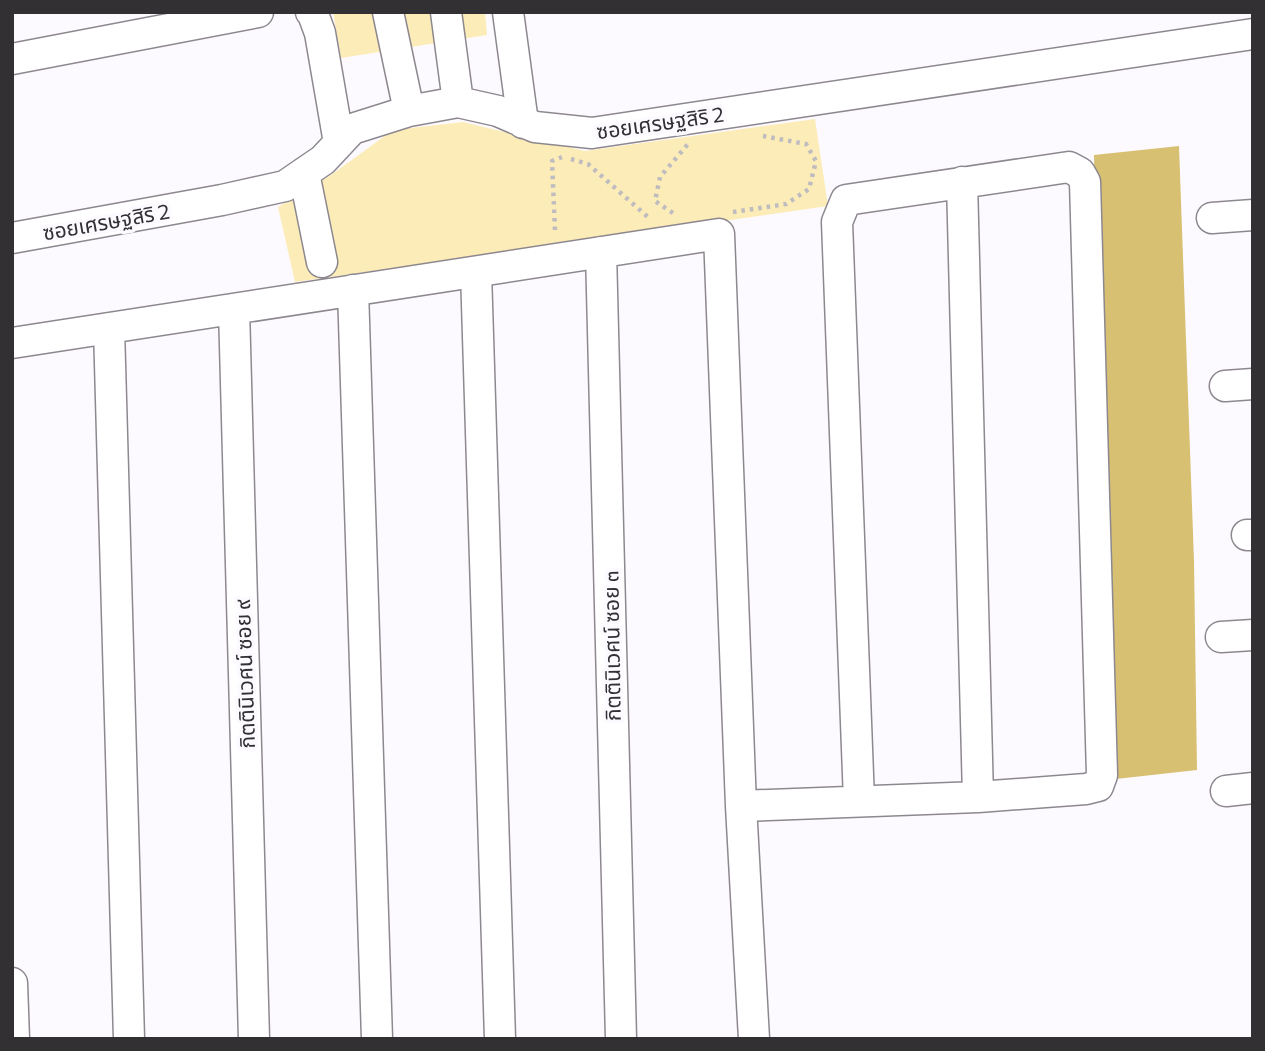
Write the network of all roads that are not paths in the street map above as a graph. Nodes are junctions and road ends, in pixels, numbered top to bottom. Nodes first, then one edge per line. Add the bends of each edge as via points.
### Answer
1 (258, 12) edge
2 (311, 12) edge
3 (388, 12) edge
4 (446, 12) edge
5 (508, 12) edge
6 (1253, 34) edge
7 (12, 59) edge
8 (458, 102) junction
9 (408, 111) junction
10 (523, 123) junction
11 (339, 143) junction
12 (304, 173) junction
13 (962, 182) junction
14 (1253, 215) edge
15 (1212, 218) dead end
16 (12, 238) edge
17 (601, 252) junction
18 (322, 262) dead end
19 (475, 272) junction
20 (353, 290) junction
21 (234, 309) junction
22 (108, 328) junction
23 (12, 343) edge
24 (1253, 635) edge
25 (1221, 637) dead end
26 (978, 797) junction
27 (859, 800) junction
28 (741, 806) junction
29 (12, 983) edge
30 (14, 1039) edge
31 (129, 1039) edge
32 (254, 1039) edge
33 (377, 1039) edge
34 (500, 1039) edge
35 (621, 1039) edge
36 (754, 1039) edge

1 - 7 street
2 - 11 street via 320,33
3 - 9 street
4 - 8 street
5 - 10 street
6 - 10 street, ซอยเศรษฐสิริ 2 via 592,133
8 - 9 street, ซอยเศรษฐสิริ 2
8 - 10 street, ซอยเศรษฐสิริ 2 via 498,111
9 - 11 street, ซอยเศรษฐสิริ 2 via 352,130
11 - 12 street, ซอยเศรษฐสิริ 2
12 - 16 street, ซอยเศรษฐสิริ 2 via 285,186
12 - 18 street
13 - 26 street
13 - 26 street via 1069,167 1085,182 1100,720 1098,786
13 - 27 street via 846,200 838,222
14 - 15 street
17 - 19 street
17 - 28 street via 719,234
17 - 35 street, กิตตินิเวศน์ ซอย ๓
19 - 20 street
19 - 34 street
20 - 21 street
20 - 33 street
21 - 22 street
21 - 32 street, กิตตินิเวศน์ ซอย ๙
22 - 23 street
22 - 31 street
24 - 25 street
26 - 27 street
27 - 28 street
28 - 36 street
29 - 30 street

